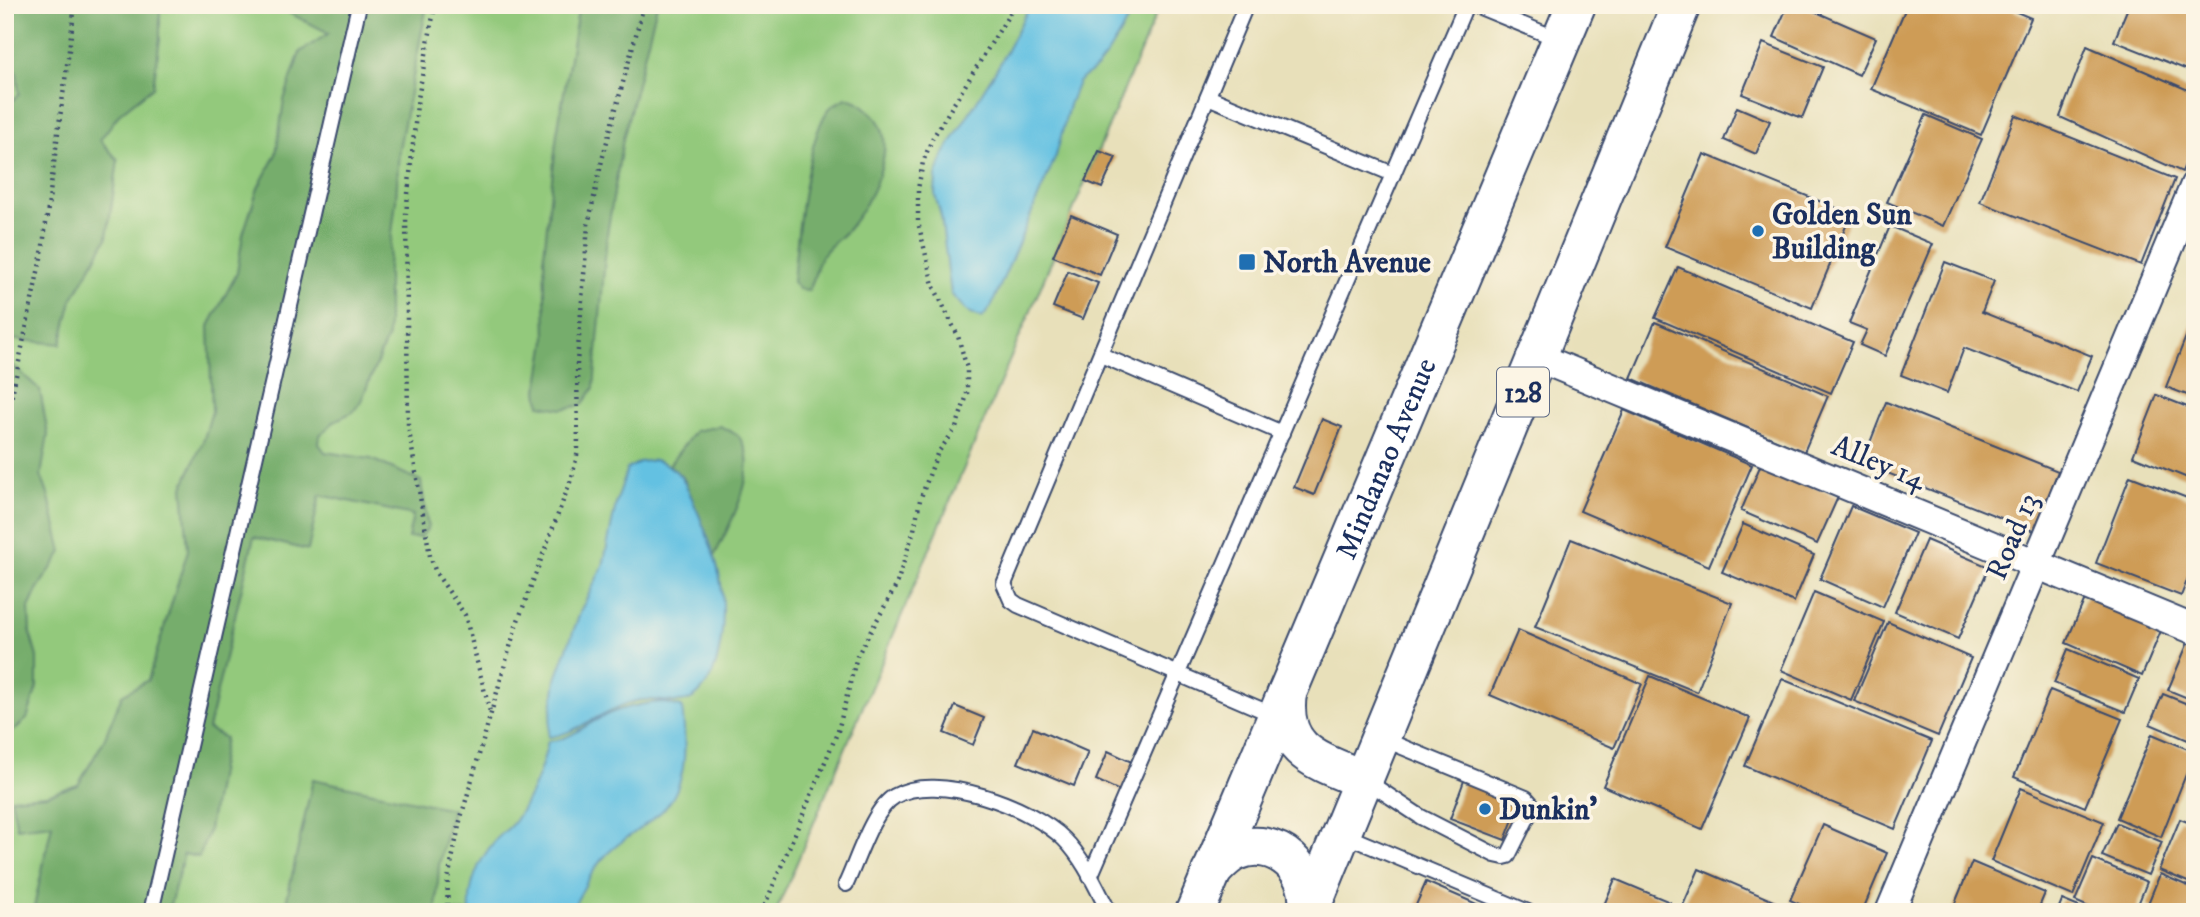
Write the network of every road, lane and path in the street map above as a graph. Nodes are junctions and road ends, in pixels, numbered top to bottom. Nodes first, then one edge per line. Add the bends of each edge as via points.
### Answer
1 (75, 5) edge
2 (359, 5) edge
3 (435, 5) edge
4 (644, 5) edge
5 (1015, 5) edge
6 (1245, 5) edge
7 (1465, 5) edge
8 (1475, 5) edge
9 (1576, 5) edge
10 (1681, 5) edge
11 (1562, 40) junction
12 (1208, 97) junction
13 (1393, 174) junction
14 (2195, 186) edge
15 (1101, 355) junction
16 (1537, 357) junction
17 (1282, 433) junction
18 (5, 445) edge
19 (2036, 563) junction
20 (2195, 630) edge
21 (1177, 674) junction
22 (1282, 705) junction
23 (491, 714) junction
24 (1381, 738) junction
25 (1364, 780) junction
26 (1342, 834) junction
27 (1211, 872) junction
28 (1090, 877) junction
29 (846, 884) dead end
30 (1314, 908) edge
31 (151, 912) edge
32 (447, 912) edge
33 (762, 912) edge
34 (1109, 912) edge
35 (1195, 912) edge
36 (1528, 912) edge
37 (1890, 912) edge

1 - 18 path via 42,253
2 - 31 lane
3 - 23 path via 417,104 406,214 408,425 430,556 436,573 465,615
4 - 23 path via 588,225 577,362 578,451 516,626
5 - 33 path via 932,139 918,189 919,222 933,285 958,336 967,369 967,395 956,428 937,454 896,586 857,656 838,731
6 - 12 lane
7 - 13 lane
8 - 11 lane
9 - 11 main road, Mindanao Avenue
10 - 16 main road, 128
11 - 22 main road, Mindanao Avenue
12 - 13 lane
12 - 15 lane
13 - 17 lane
14 - 19 street, Road 13
15 - 17 lane
15 - 21 lane via 1004,584 1018,605
16 - 19 street, Alley 14
16 - 24 main road, 128
17 - 21 lane
19 - 20 street, Alley 14
19 - 37 street, Road 13
21 - 22 lane
21 - 28 lane
22 - 25 main road via 1298,746 1320,762
22 - 27 main road, Mindanao Avenue
23 - 32 path via 453,847
24 - 25 main road, 128
24 - 25 lane via 1526,798 1533,806 1504,857 1421,817
25 - 26 main road, 128
26 - 30 main road, 128
26 - 36 lane
27 - 30 main road via 1237,851 1272,849 1300,870
27 - 35 main road, Mindanao Avenue
28 - 29 lane via 1063,838 1027,814 983,795 949,787 916,788 894,796 881,808
28 - 34 lane

